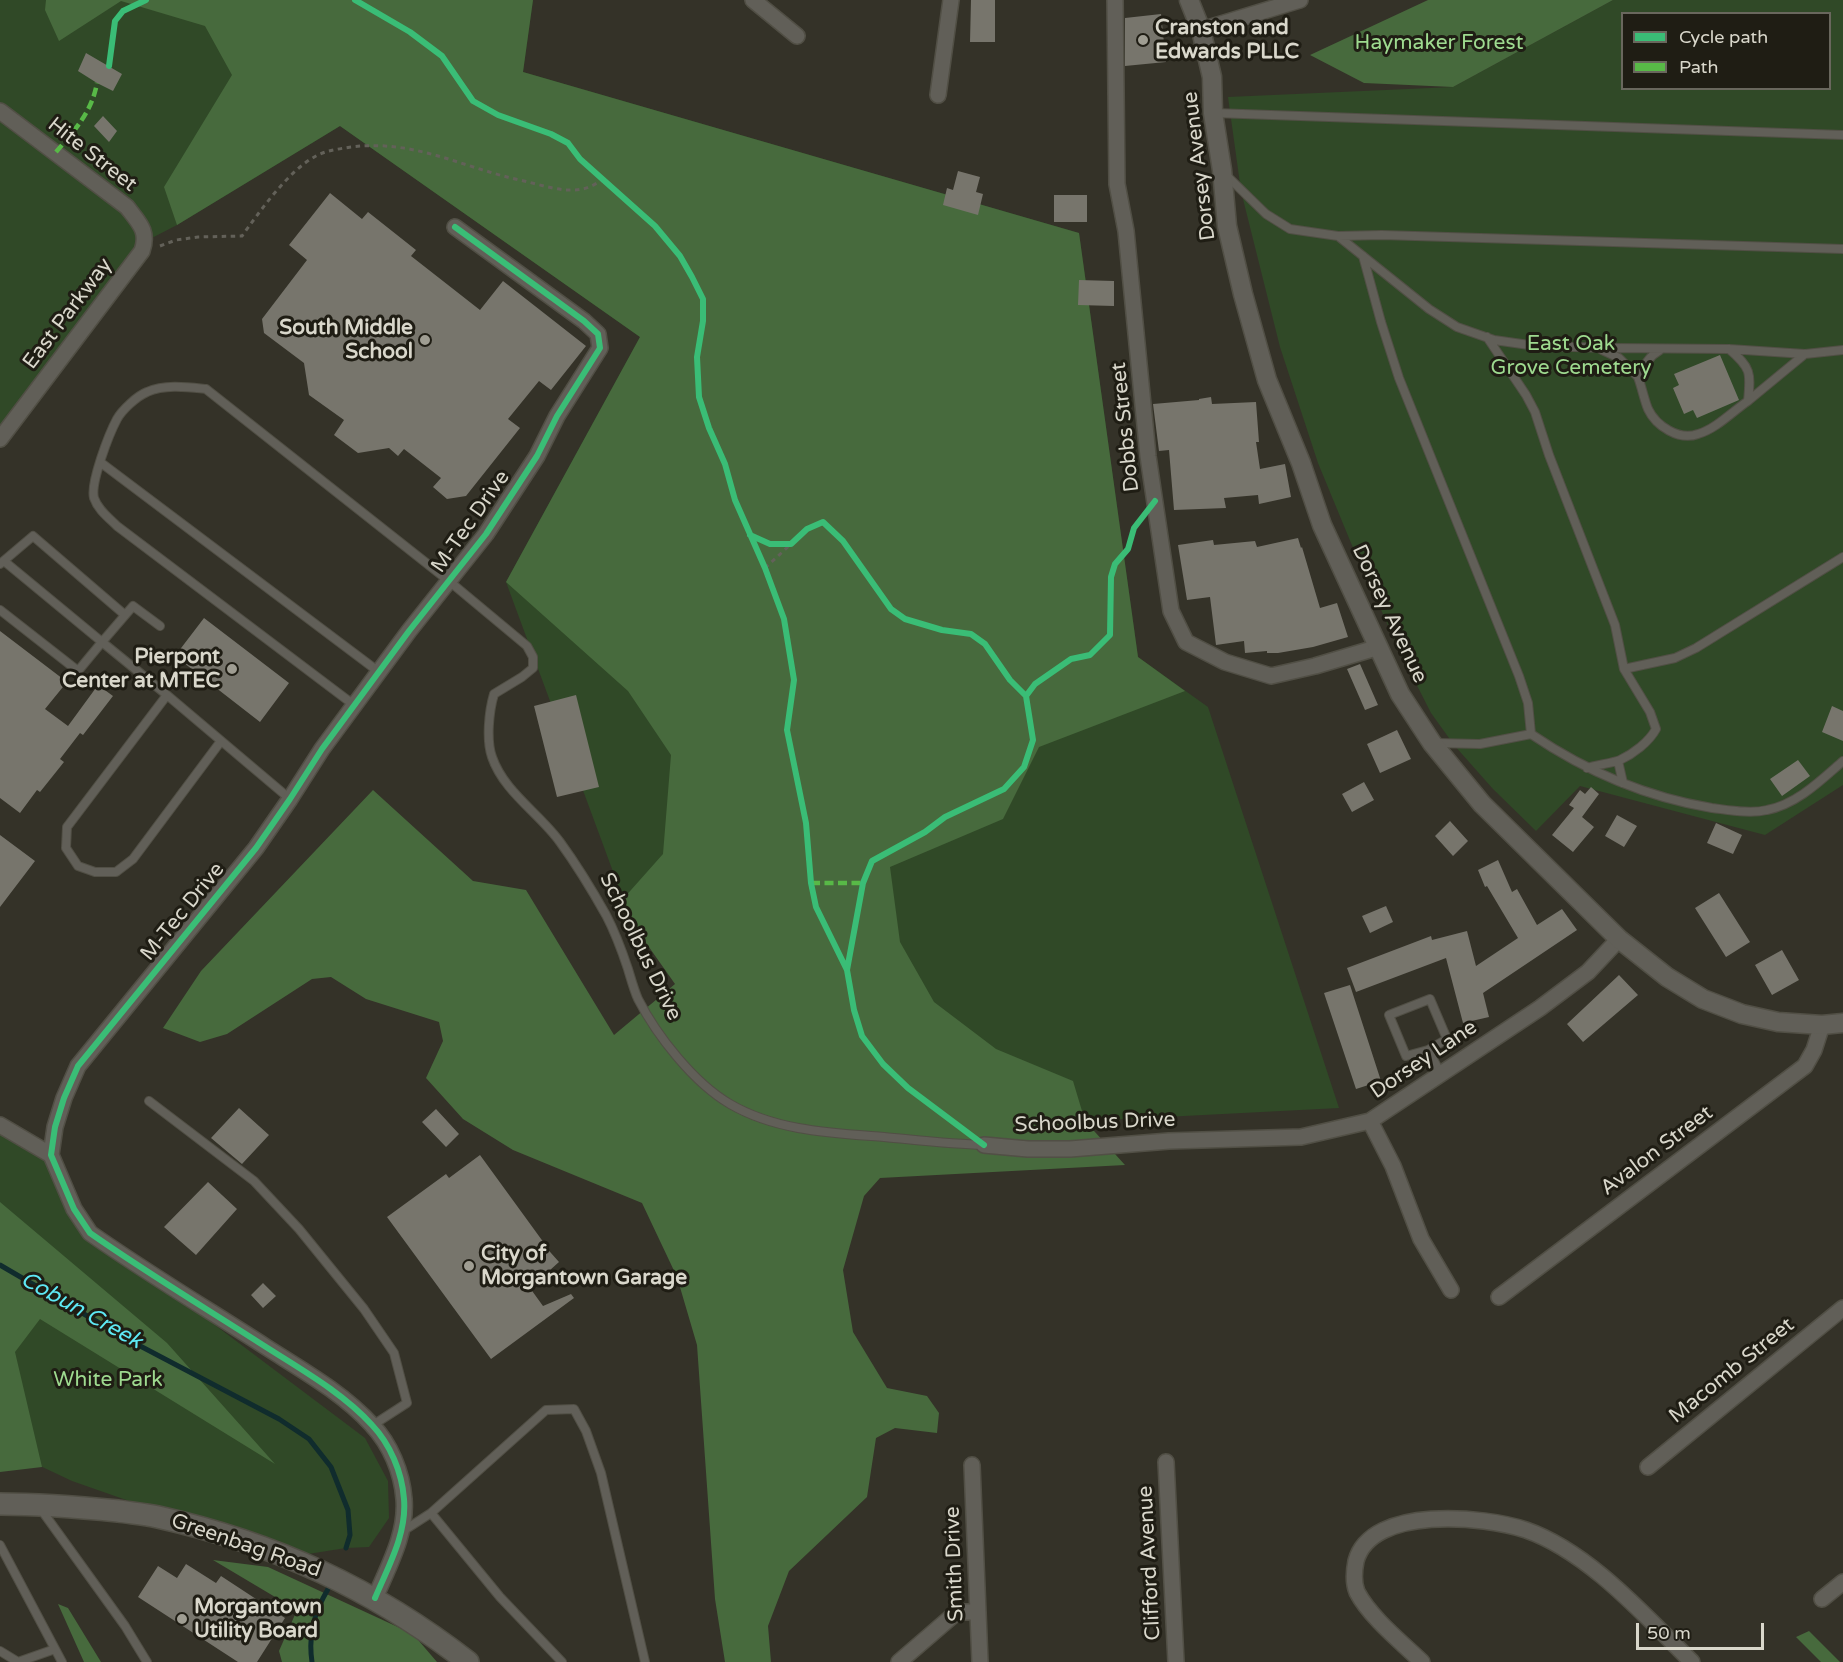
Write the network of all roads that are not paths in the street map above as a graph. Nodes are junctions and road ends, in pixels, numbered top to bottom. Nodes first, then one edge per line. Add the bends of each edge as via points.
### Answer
1 (753, 0) edge
2 (951, 0) edge
3 (1115, 0) edge
4 (1300, 0) edge
5 (1192, 1) edge
6 (1201, 30) junction
7 (797, 36) dead end
8 (938, 95) dead end
9 (0, 111) edge
10 (1213, 113) junction
11 (1843, 135) edge
12 (1222, 170) junction
13 (455, 227) dead end
14 (1338, 236) junction
15 (146, 241) joint
16 (1842, 249) edge
17 (1363, 256) junction
18 (1487, 338) junction
19 (1596, 348) junction
20 (1661, 349) junction
21 (1729, 349) junction
22 (1843, 350) edge
23 (1805, 354) junction
24 (1638, 377) junction
25 (1748, 400) junction
26 (0, 439) edge
27 (100, 462) junction
28 (1843, 558) edge
29 (2, 563) edge
30 (450, 581) junction
31 (0, 610) edge
32 (125, 615) junction
33 (160, 626) dead end
34 (102, 642) junction
35 (1379, 647) junction
36 (1624, 669) junction
37 (379, 672) junction
38 (167, 695) junction
39 (354, 705) junction
40 (1531, 734) junction
41 (221, 741) junction
42 (1432, 743) junction
43 (1618, 761) junction
44 (1843, 761) edge
45 (1587, 768) junction
46 (1623, 783) junction
47 (291, 799) junction
48 (1618, 939) junction
49 (1843, 1023) edge
50 (1822, 1025) junction
51 (1428, 1050) junction
52 (1442, 1074) junction
53 (149, 1101) dead end
54 (1370, 1121) junction
55 (0, 1125) edge
56 (984, 1145) joint
57 (51, 1155) junction
58 (1451, 1290) dead end
59 (1499, 1297) dead end
60 (1843, 1308) edge
61 (373, 1425) junction
62 (1166, 1462) dead end
63 (972, 1465) dead end
64 (1648, 1467) dead end
65 (0, 1504) edge
66 (37, 1504) junction
67 (431, 1513) junction
68 (402, 1531) junction
69 (0, 1545) edge
70 (1843, 1582) edge
71 (375, 1598) junction
72 (1822, 1599) dead end
73 (977, 1612) junction
74 (55, 1649) junction
75 (0, 1651) edge
76 (62, 1662) edge
77 (147, 1662) edge
78 (468, 1662) edge
79 (562, 1662) edge
80 (645, 1662) edge
81 (899, 1662) edge
82 (980, 1662) edge
83 (1176, 1662) edge
84 (1422, 1662) edge
85 (1692, 1662) edge

1 - 7 street
2 - 8 street
3 - 35 street, Dobbs Street via 1117,184 1126,231 1148,456 1171,611 1186,642 1225,662 1271,676
4 - 6 street
5 - 6 street, Dorsey Avenue
6 - 10 street, Dorsey Avenue via 1212,77
9 - 15 street, Hite Street via 127,207 143,227
10 - 11 lane
10 - 12 street, Dorsey Avenue
12 - 14 lane via 1266,214 1290,229
12 - 35 street, Dorsey Avenue via 1227,226 1268,380 1322,525
13 - 30 street, M-Tec Drive via 584,321 598,334 600,348 537,456
14 - 16 lane
14 - 17 lane
15 - 26 street, East Parkway
17 - 18 lane via 1429,309 1457,327
17 - 40 lane via 1400,378 1519,676
18 - 19 lane via 1536,346
18 - 36 lane via 1535,412 1615,625
19 - 20 lane
19 - 24 lane via 1619,358
20 - 21 lane
20 - 24 lane
21 - 23 lane
21 - 25 lane via 1746,363 1750,379
22 - 23 lane
23 - 25 lane
24 - 25 lane via 1649,411 1677,434 1696,435 1707,430
27 - 30 lane via 117,418 146,392 164,387 206,389
27 - 37 lane
27 - 39 lane via 93,484 94,498 102,512
28 - 36 lane via 1696,648 1675,658
29 - 32 lane via 33,536
29 - 34 lane
30 - 37 street, M-Tec Drive
30 - 56 lane, Schoolbus Drive via 527,646 533,657 533,668 494,694 490,707 492,756 502,776 559,840 581,874 606,915 638,998 661,1036 697,1078 728,1103 758,1119 817,1131
31 - 34 lane via 78,671
32 - 33 lane via 133,606
32 - 34 lane
34 - 38 lane
35 - 42 street, Dorsey Avenue via 1400,694
36 - 43 lane via 1656,729 1642,745
37 - 39 street, M-Tec Drive
38 - 41 lane
38 - 41 lane via 68,827 66,848 78,866 95,872 116,872 133,859
39 - 47 street, M-Tec Drive
40 - 42 lane via 1480,744
40 - 45 lane
41 - 47 lane
42 - 48 street, Dorsey Avenue via 1482,804
43 - 45 lane
43 - 46 lane
44 - 46 lane via 1798,799 1766,811 1693,805
45 - 46 lane
47 - 57 street, M-Tec Drive via 78,1066 55,1127
48 - 50 street, Dorsey Avenue via 1703,999 1778,1022
48 - 52 street, Dorsey Lane via 1588,972
49 - 50 street, Dorsey Avenue
50 - 59 street, Avalon Street via 1805,1066
51 - 51 lane via 1447,1039 1430,999 1389,1016 1406,1056
51 - 52 lane
52 - 54 street, Dorsey Lane
53 - 61 lane via 254,1181 364,1309 393,1353 407,1403
54 - 56 street, Schoolbus Drive via 1301,1137 1070,1149
54 - 58 street, Dorsey Lane via 1393,1166 1421,1239
55 - 57 street
57 - 61 street via 74,1209 90,1233 300,1368
60 - 64 street, Macomb Street
61 - 68 street via 397,1463 404,1499
62 - 83 street, Clifford Avenue
63 - 73 street, Smith Drive
65 - 66 main road, Greenbag Road
66 - 71 main road, Greenbag Road via 156,1516 212,1531 298,1561
66 - 77 lane
67 - 68 lane
67 - 79 lane via 500,1597
67 - 80 lane via 546,1410 574,1409 601,1473
68 - 71 street
69 - 74 lane
70 - 72 street
71 - 78 main road, Greenbag Road
73 - 81 street via 957,1612
73 - 82 street, Smith Drive
74 - 75 lane via 18,1662
74 - 76 lane
84 - 85 street via 1370,1611 1357,1590 1353,1573 1358,1554 1371,1538 1408,1521 1465,1519 1526,1530 1562,1547 1624,1597

